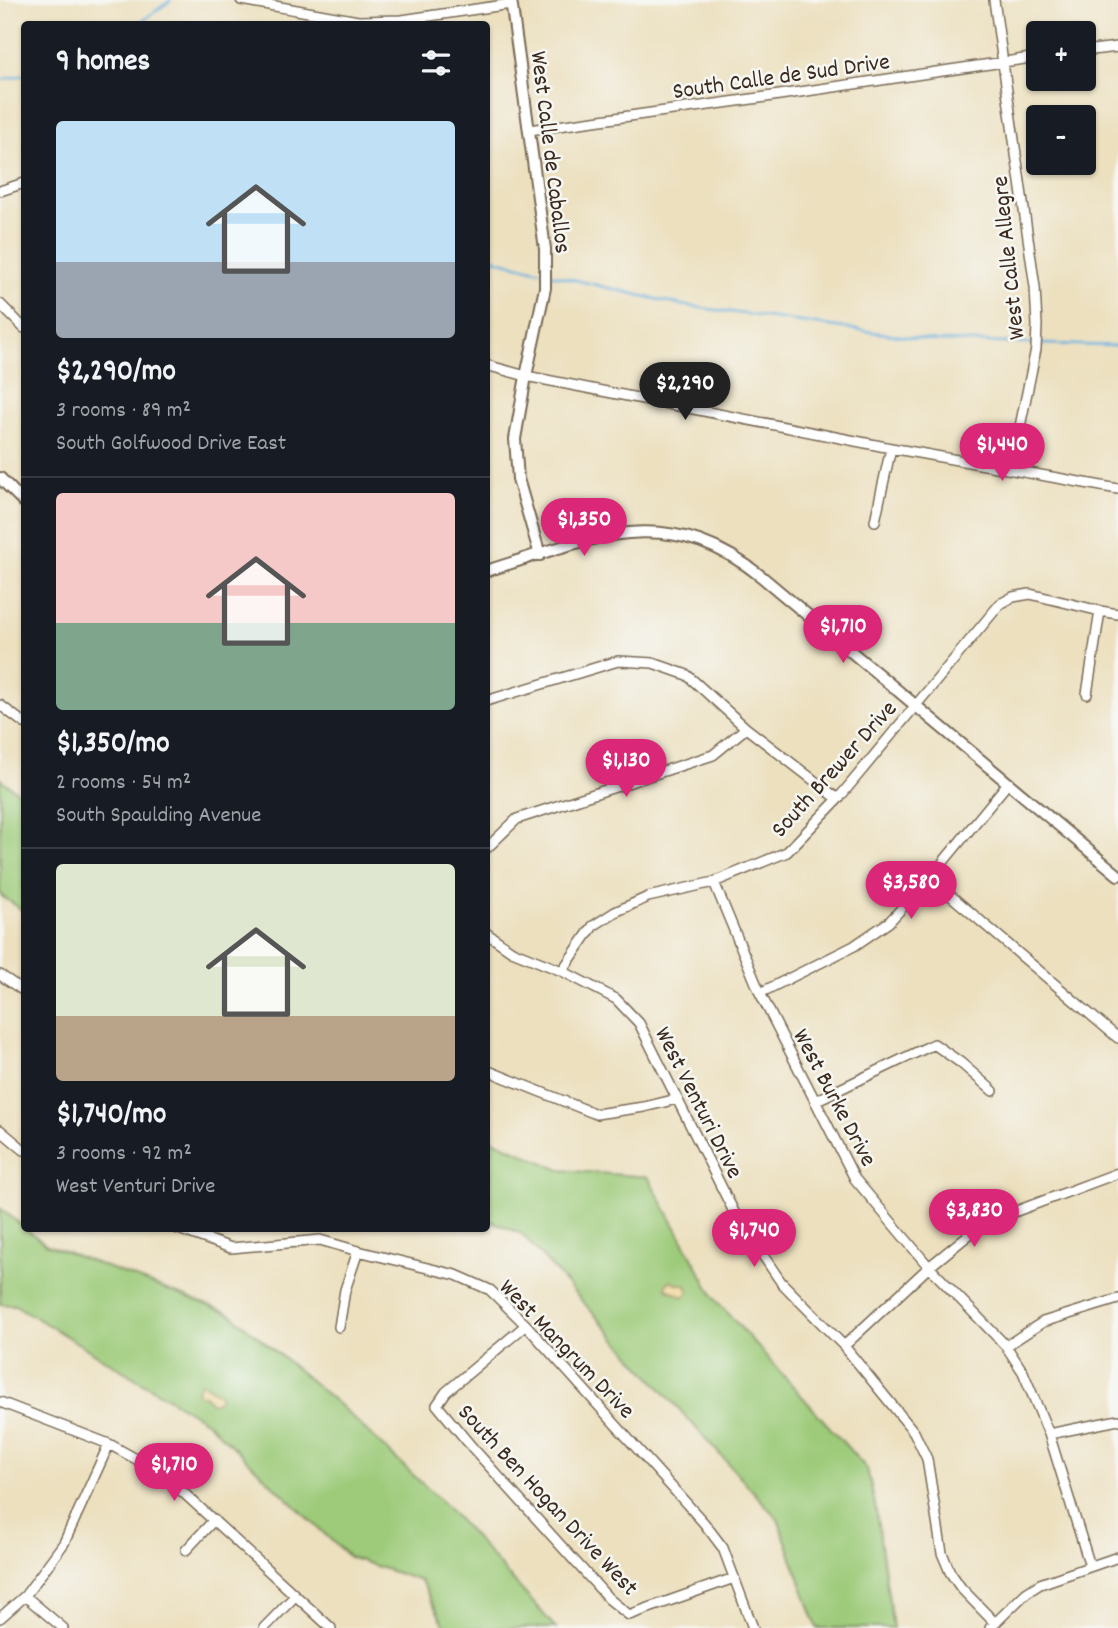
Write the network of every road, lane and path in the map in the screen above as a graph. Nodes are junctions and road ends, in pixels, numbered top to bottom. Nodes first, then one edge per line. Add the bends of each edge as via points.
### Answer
1 (241, 0) edge
2 (995, 0) edge
3 (511, 2) edge
4 (1118, 47) edge
5 (1096, 50) edge
6 (1026, 59) edge
7 (1003, 62) junction
8 (529, 130) junction
9 (21, 184) edge
10 (0, 191) edge
11 (0, 304) edge
12 (21, 325) edge
13 (490, 366) edge
14 (526, 376) junction
15 (891, 448) junction
16 (1011, 470) junction
17 (0, 478) edge
18 (1118, 489) edge
19 (21, 499) edge
20 (875, 521) dead end
21 (540, 555) junction
22 (490, 570) edge
23 (1101, 611) junction
24 (1118, 614) edge
25 (1087, 694) dead end
26 (490, 700) edge
27 (0, 705) edge
28 (916, 706) junction
29 (21, 721) edge
30 (747, 728) junction
31 (1008, 783) junction
32 (838, 799) junction
33 (490, 845) edge
34 (1118, 874) edge
35 (930, 878) junction
36 (714, 882) junction
37 (490, 936) edge
38 (562, 971) junction
39 (0, 975) edge
40 (21, 989) edge
41 (760, 993) junction
42 (1118, 1038) edge
43 (490, 1072) edge
44 (993, 1091) dead end
45 (677, 1099) junction
46 (815, 1101) junction
47 (0, 1130) edge
48 (21, 1148) edge
49 (1118, 1173) edge
50 (200, 1233) edge
51 (358, 1251) junction
52 (929, 1267) junction
53 (1118, 1299) edge
54 (526, 1325) junction
55 (339, 1327) dead end
56 (844, 1346) junction
57 (1006, 1346) junction
58 (0, 1402) edge
59 (1118, 1420) edge
60 (1049, 1434) junction
61 (109, 1444) junction
62 (215, 1520) junction
63 (186, 1550) dead end
64 (1118, 1557) edge
65 (1090, 1566) junction
66 (734, 1578) junction
67 (25, 1596) junction
68 (295, 1596) junction
69 (0, 1618) edge
70 (993, 1626) edge
71 (63, 1628) edge
72 (264, 1628) edge
73 (331, 1628) edge
74 (753, 1628) edge

1 - 3 street via 358,21 402,20
2 - 7 street, West Calle Allegre
3 - 8 street, West Calle de Caballos
4 - 5 street
6 - 7 street, South Calle de Sud Drive
7 - 8 street, South Calle de Sud Drive
7 - 16 street, West Calle Allegre via 1037,325
8 - 14 street, West Calle de Caballos via 545,249 545,288
9 - 10 street
11 - 12 street
13 - 14 street
14 - 15 street
14 - 21 street, West Calle de Caballos via 515,439 518,479
15 - 16 street
15 - 20 street
16 - 18 street
17 - 19 street
21 - 22 street
21 - 28 street via 614,534 648,532 682,535 719,549 752,569
23 - 24 street, South Brewer Drive
23 - 25 street
23 - 28 street, South Brewer Drive via 1030,594 1013,597 1000,604
26 - 30 street via 618,661 653,663 687,675
27 - 29 street
28 - 31 street
28 - 32 street, South Brewer Drive
30 - 32 street
30 - 33 street via 713,755 517,820
31 - 34 street
31 - 35 street
32 - 36 street, South Brewer Drive via 787,852
35 - 41 street via 889,922 863,940
35 - 42 street
36 - 38 street, South Brewer Drive via 649,897 615,912 593,926
36 - 41 street, West Burke Drive
37 - 38 street, West Venturi Drive via 512,951
38 - 45 street, West Venturi Drive via 616,999 639,1023
39 - 40 street
41 - 46 street, West Burke Drive
43 - 45 street via 596,1114
44 - 46 street via 934,1044
45 - 56 street, West Venturi Drive via 735,1214 780,1282
46 - 52 street, West Burke Drive via 855,1179
47 - 48 street
49 - 52 street via 982,1224
50 - 51 street, West Mangrum Drive via 231,1248 320,1240
51 - 54 street, West Mangrum Drive via 456,1275 490,1290
51 - 55 street
52 - 56 street
52 - 57 street, West Burke Drive
53 - 57 street via 1043,1322
54 - 66 street, West Mangrum Drive via 704,1523 723,1548
54 - 66 street, South Ben Hogan Drive West via 446,1392 437,1405 609,1599 629,1615
56 - 70 street, West Venturi Drive via 915,1432 927,1459 942,1553 961,1588
57 - 60 street, West Burke Drive via 1023,1372
58 - 61 street
59 - 60 street
60 - 65 street, West Burke Drive
61 - 62 street via 163,1474
61 - 67 street via 64,1543
62 - 63 street
62 - 68 street
64 - 65 street
65 - 70 street via 1040,1584
66 - 74 street, West Mangrum Drive
67 - 69 street
67 - 71 street
68 - 72 street
68 - 73 street

